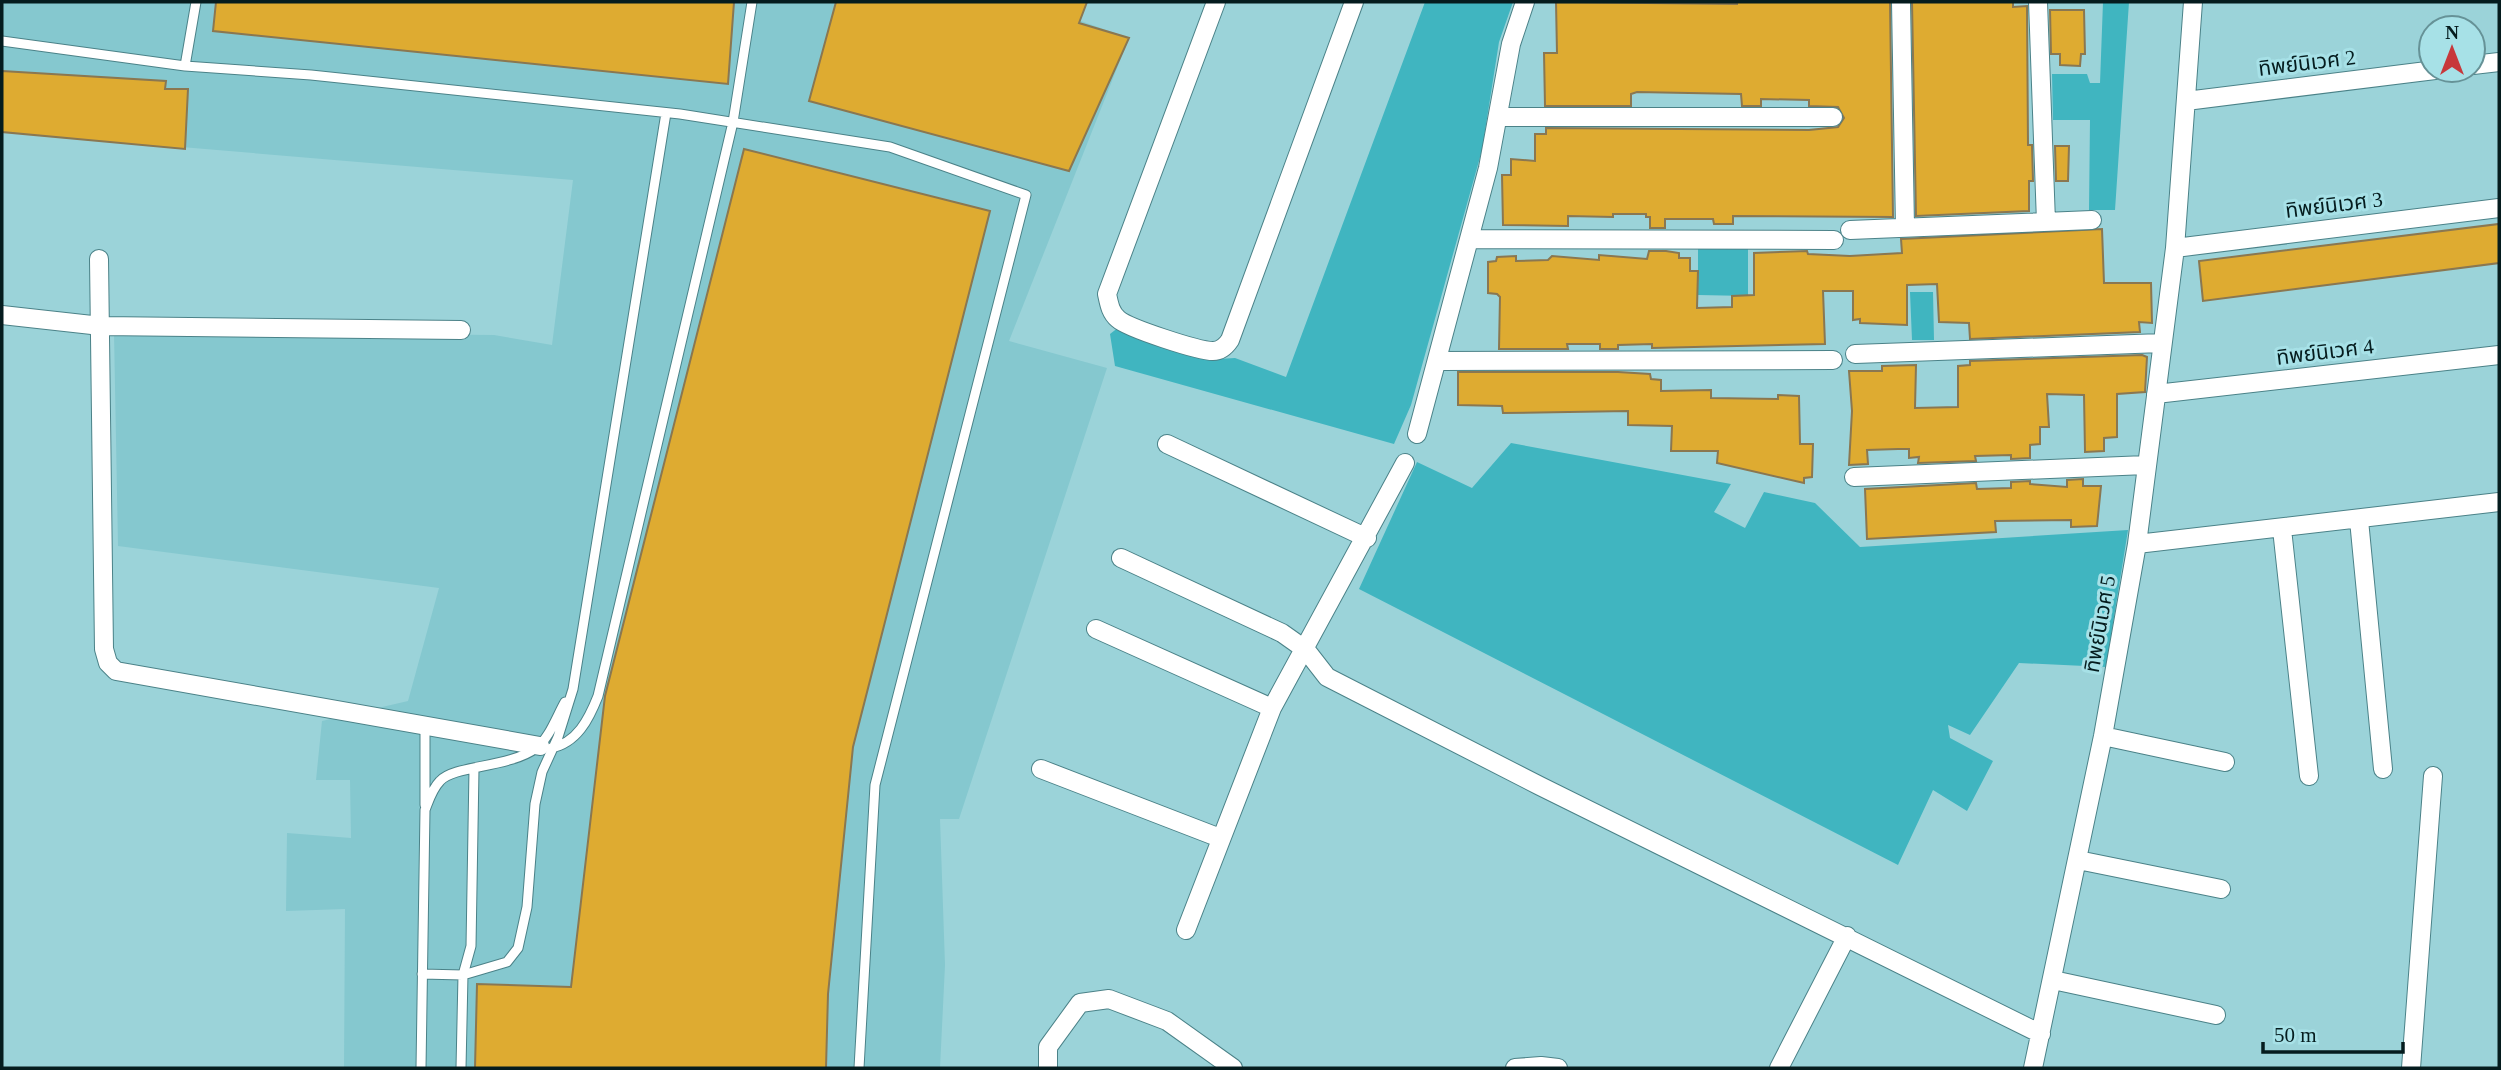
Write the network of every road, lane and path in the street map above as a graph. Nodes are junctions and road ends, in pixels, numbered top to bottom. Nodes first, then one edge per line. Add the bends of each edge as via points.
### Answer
1 (196, 2) edge
2 (752, 2) edge
3 (1216, 2) edge
4 (1354, 2) edge
5 (1525, 2) edge
6 (1902, 2) edge
7 (2038, 2) edge
8 (2193, 2) edge
9 (2, 41) edge
10 (185, 66) junction
11 (2417, 72) edge
12 (2186, 101) junction
13 (666, 113) junction
14 (1500, 117) junction
15 (1833, 117) dead end
16 (733, 122) junction
17 (2499, 208) edge
18 (2092, 220) dead end
19 (2046, 222) junction
20 (1905, 227) junction
21 (1850, 230) dead end
22 (1470, 240) junction
23 (1834, 240) dead end
24 (2175, 248) junction
25 (99, 259) dead end
26 (2, 314) edge
27 (101, 326) junction
28 (461, 330) dead end
29 (2162, 343) junction
30 (1855, 354) dead end
31 (2499, 355) edge
32 (1833, 360) dead end
33 (1438, 361) junction
34 (2156, 394) junction
35 (1417, 433) dead end
36 (1167, 444) dead end
37 (1405, 463) dead end
38 (2146, 465) junction
39 (1854, 477) dead end
40 (2499, 502) edge
41 (2359, 520) junction
42 (2282, 529) junction
43 (1367, 538) junction
44 (2137, 544) junction
45 (1121, 558) dead end
46 (1096, 629) dead end
47 (1306, 650) junction
48 (1272, 708) junction
49 (425, 725) junction
50 (2103, 736) junction
51 (546, 747) junction
52 (2225, 762) dead end
53 (474, 769) junction
54 (1041, 769) dead end
55 (2383, 769) dead end
56 (2433, 775) dead end
57 (2309, 776) dead end
58 (425, 810) junction
59 (1220, 838) junction
60 (2078, 860) junction
61 (2221, 890) dead end
62 (1186, 930) dead end
63 (1847, 936) junction
64 (422, 974) junction
65 (463, 975) junction
66 (2053, 980) junction
67 (2216, 1015) dead end
68 (2041, 1034) junction
69 (421, 1068) edge
70 (461, 1068) edge
71 (859, 1068) edge
72 (1048, 1068) edge
73 (1233, 1068) edge
74 (1515, 1068) edge
75 (1558, 1068) edge
76 (1779, 1068) edge
77 (2033, 1068) edge
78 (2411, 1068) edge

1 - 10 lane
2 - 16 lane
3 - 4 street via 1107,294 1119,320 1192,348 1215,351 1230,340
5 - 14 street via 1511,44
6 - 20 street
7 - 19 street
8 - 12 street, ทิพย์นิเวศ 5
9 - 10 lane
10 - 13 lane
11 - 12 street, ทิพย์นิเวศ 2
12 - 24 street, ทิพย์นิเวศ 5
13 - 16 lane
13 - 51 lane via 573,689
14 - 15 street
14 - 22 street
16 - 51 lane via 598,696 589,718 569,742
16 - 71 lane via 890,147 1026,195 875,785
17 - 24 street, ทิพย์นิเวศ 3
18 - 19 street
19 - 20 street
20 - 21 street
22 - 23 street
22 - 33 street
24 - 29 street, ทิพย์นิเวศ 5
25 - 27 street
26 - 27 street
27 - 28 street
27 - 49 street via 104,649 108,663 116,671
29 - 30 street
29 - 34 street, ทิพย์นิเวศ 5
31 - 34 street, ทิพย์นิเวศ 4
32 - 33 street
33 - 35 street
34 - 38 street, ทิพย์นิเวศ 5
36 - 43 street
37 - 43 street
38 - 39 street
38 - 44 street, ทิพย์นิเวศ 5
40 - 41 street
41 - 42 street
41 - 55 street
42 - 44 street
42 - 57 street
43 - 47 street
44 - 50 street, ทิพย์นิเวศ 5
45 - 47 street via 1282,634
46 - 48 street
47 - 48 street
47 - 63 street via 1327,677
48 - 59 street
49 - 51 street
49 - 58 lane
50 - 52 street
50 - 60 street, ทิพย์นิเวศ 5
51 - 53 lane via 500,765
51 - 65 lane via 518,948 507,962
53 - 58 lane via 441,779
53 - 65 lane via 471,946
54 - 59 street
56 - 78 street
58 - 64 lane
59 - 62 street
60 - 61 street
60 - 66 street, ทิพย์นิเวศ 5
63 - 68 street
63 - 76 street
64 - 65 lane
64 - 69 lane
65 - 70 lane
66 - 67 street
66 - 68 street, ทิพย์นิเวศ 5
68 - 77 street, ทิพย์นิเวศ 5
72 - 73 street via 1048,1047 1080,1003 1109,999 1167,1021
74 - 75 street

